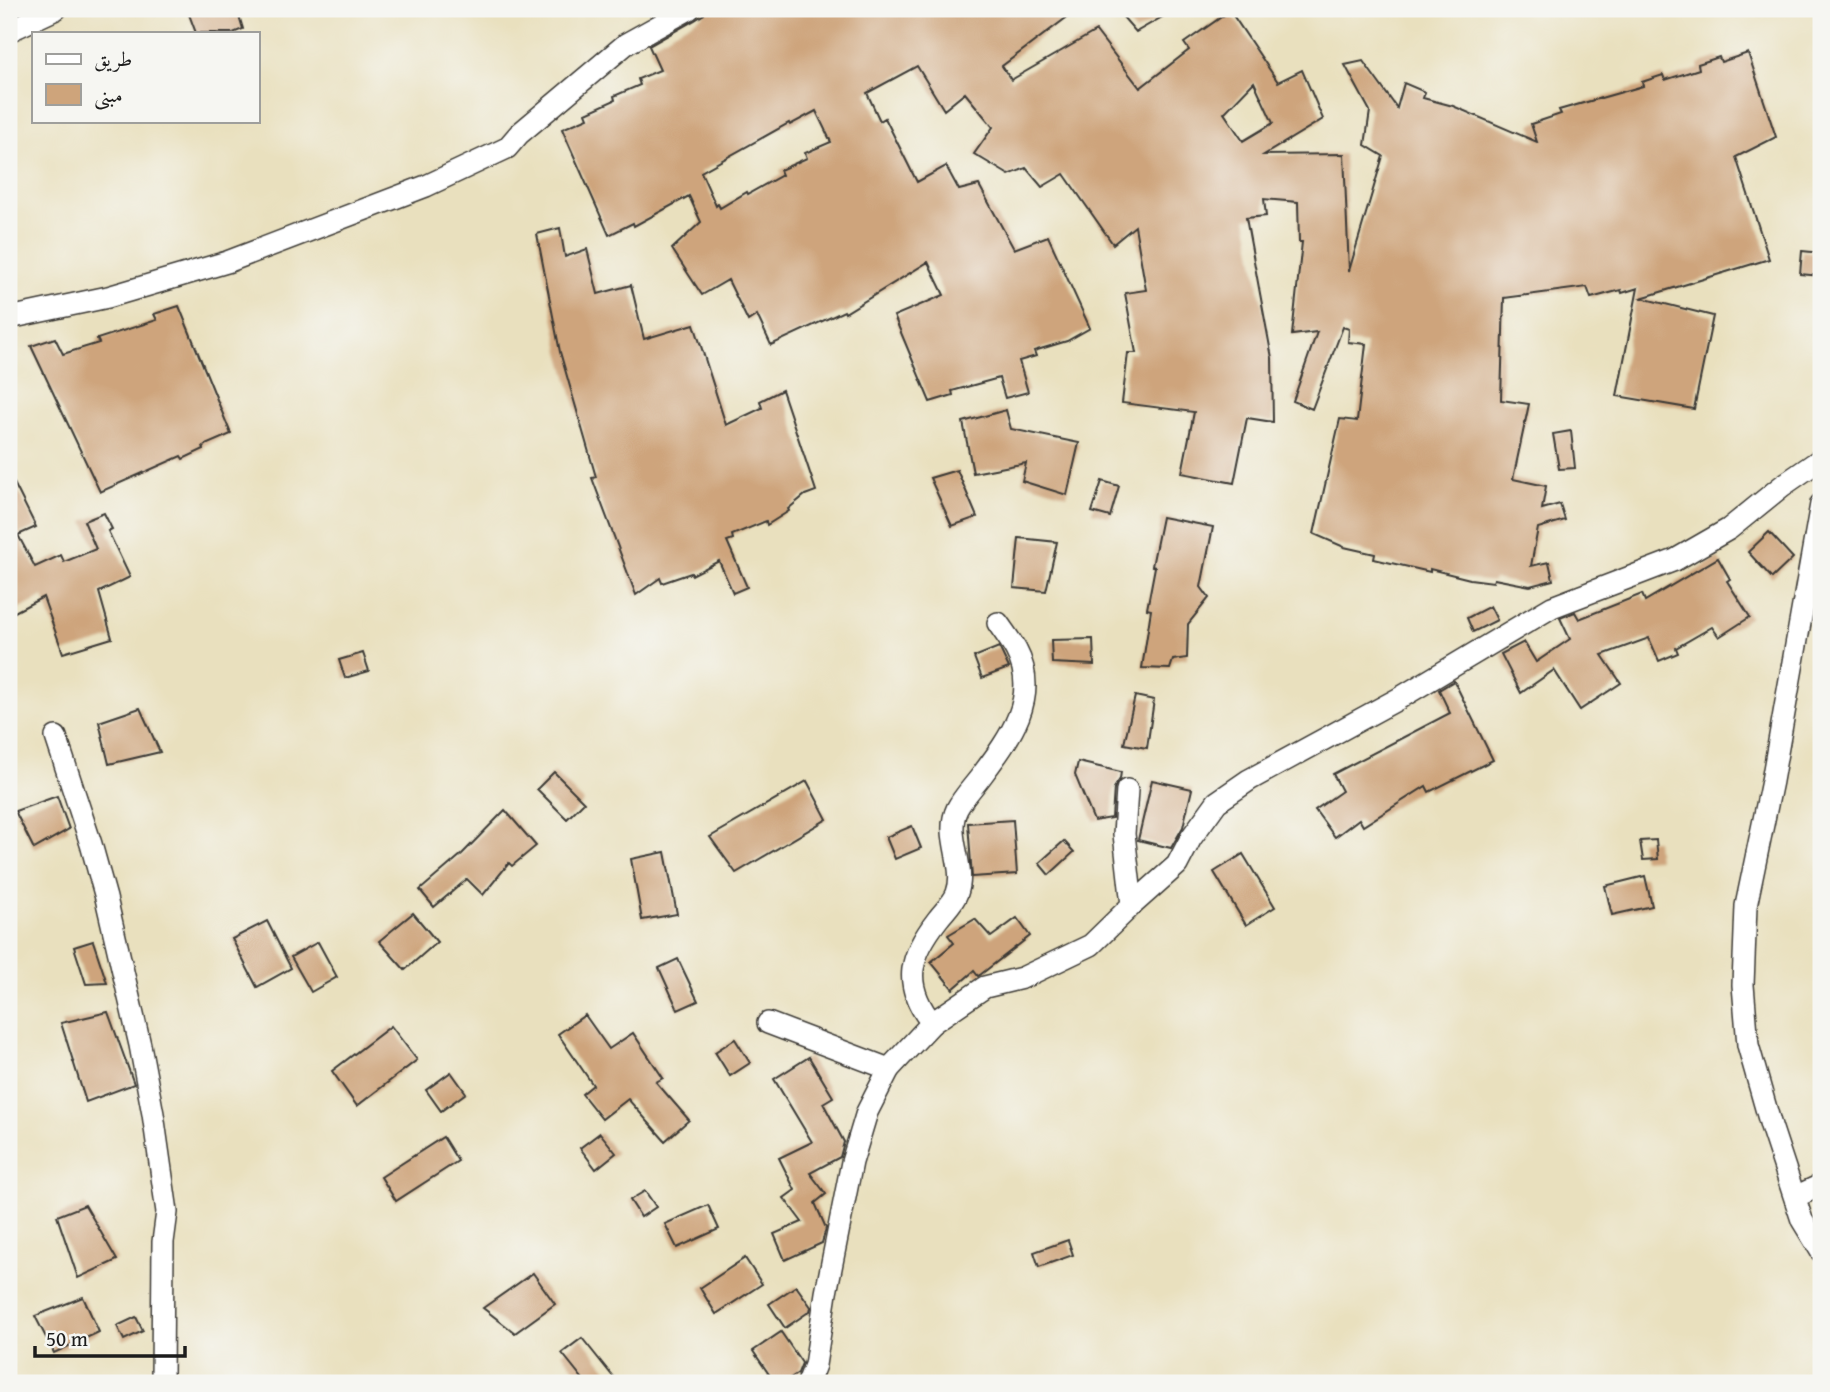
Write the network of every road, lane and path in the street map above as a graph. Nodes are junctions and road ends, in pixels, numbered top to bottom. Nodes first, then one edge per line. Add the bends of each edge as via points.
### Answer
1 (56, 9) edge
2 (690, 9) edge
3 (9, 31) edge
4 (9, 318) edge
5 (1821, 459) edge
6 (1821, 504) edge
7 (998, 623) dead end
8 (56, 737) dead end
9 (1127, 790) dead end
10 (1132, 905) junction
11 (768, 1023) dead end
12 (932, 1023) junction
13 (889, 1069) junction
14 (1821, 1185) edge
15 (1794, 1197) junction
16 (1821, 1251) edge
17 (162, 1383) edge
18 (808, 1383) edge

1 - 3 street
2 - 4 street via 626,44 507,148 426,186 227,262
5 - 10 street via 1729,530 1675,560 1552,607 1398,699 1249,780 1217,802 1177,865
6 - 15 street via 1746,906 1744,945 1748,1045
7 - 12 street via 1017,652 1024,703 1012,732 957,810 953,828 957,894 919,945 914,960 913,988 919,1007
8 - 17 street via 106,898 153,1114 167,1212
9 - 10 street via 1124,834
10 - 12 street via 1091,945 1022,978 985,987
11 - 13 street
12 - 13 street
13 - 18 street via 867,1112 852,1163
14 - 15 street
15 - 16 street

